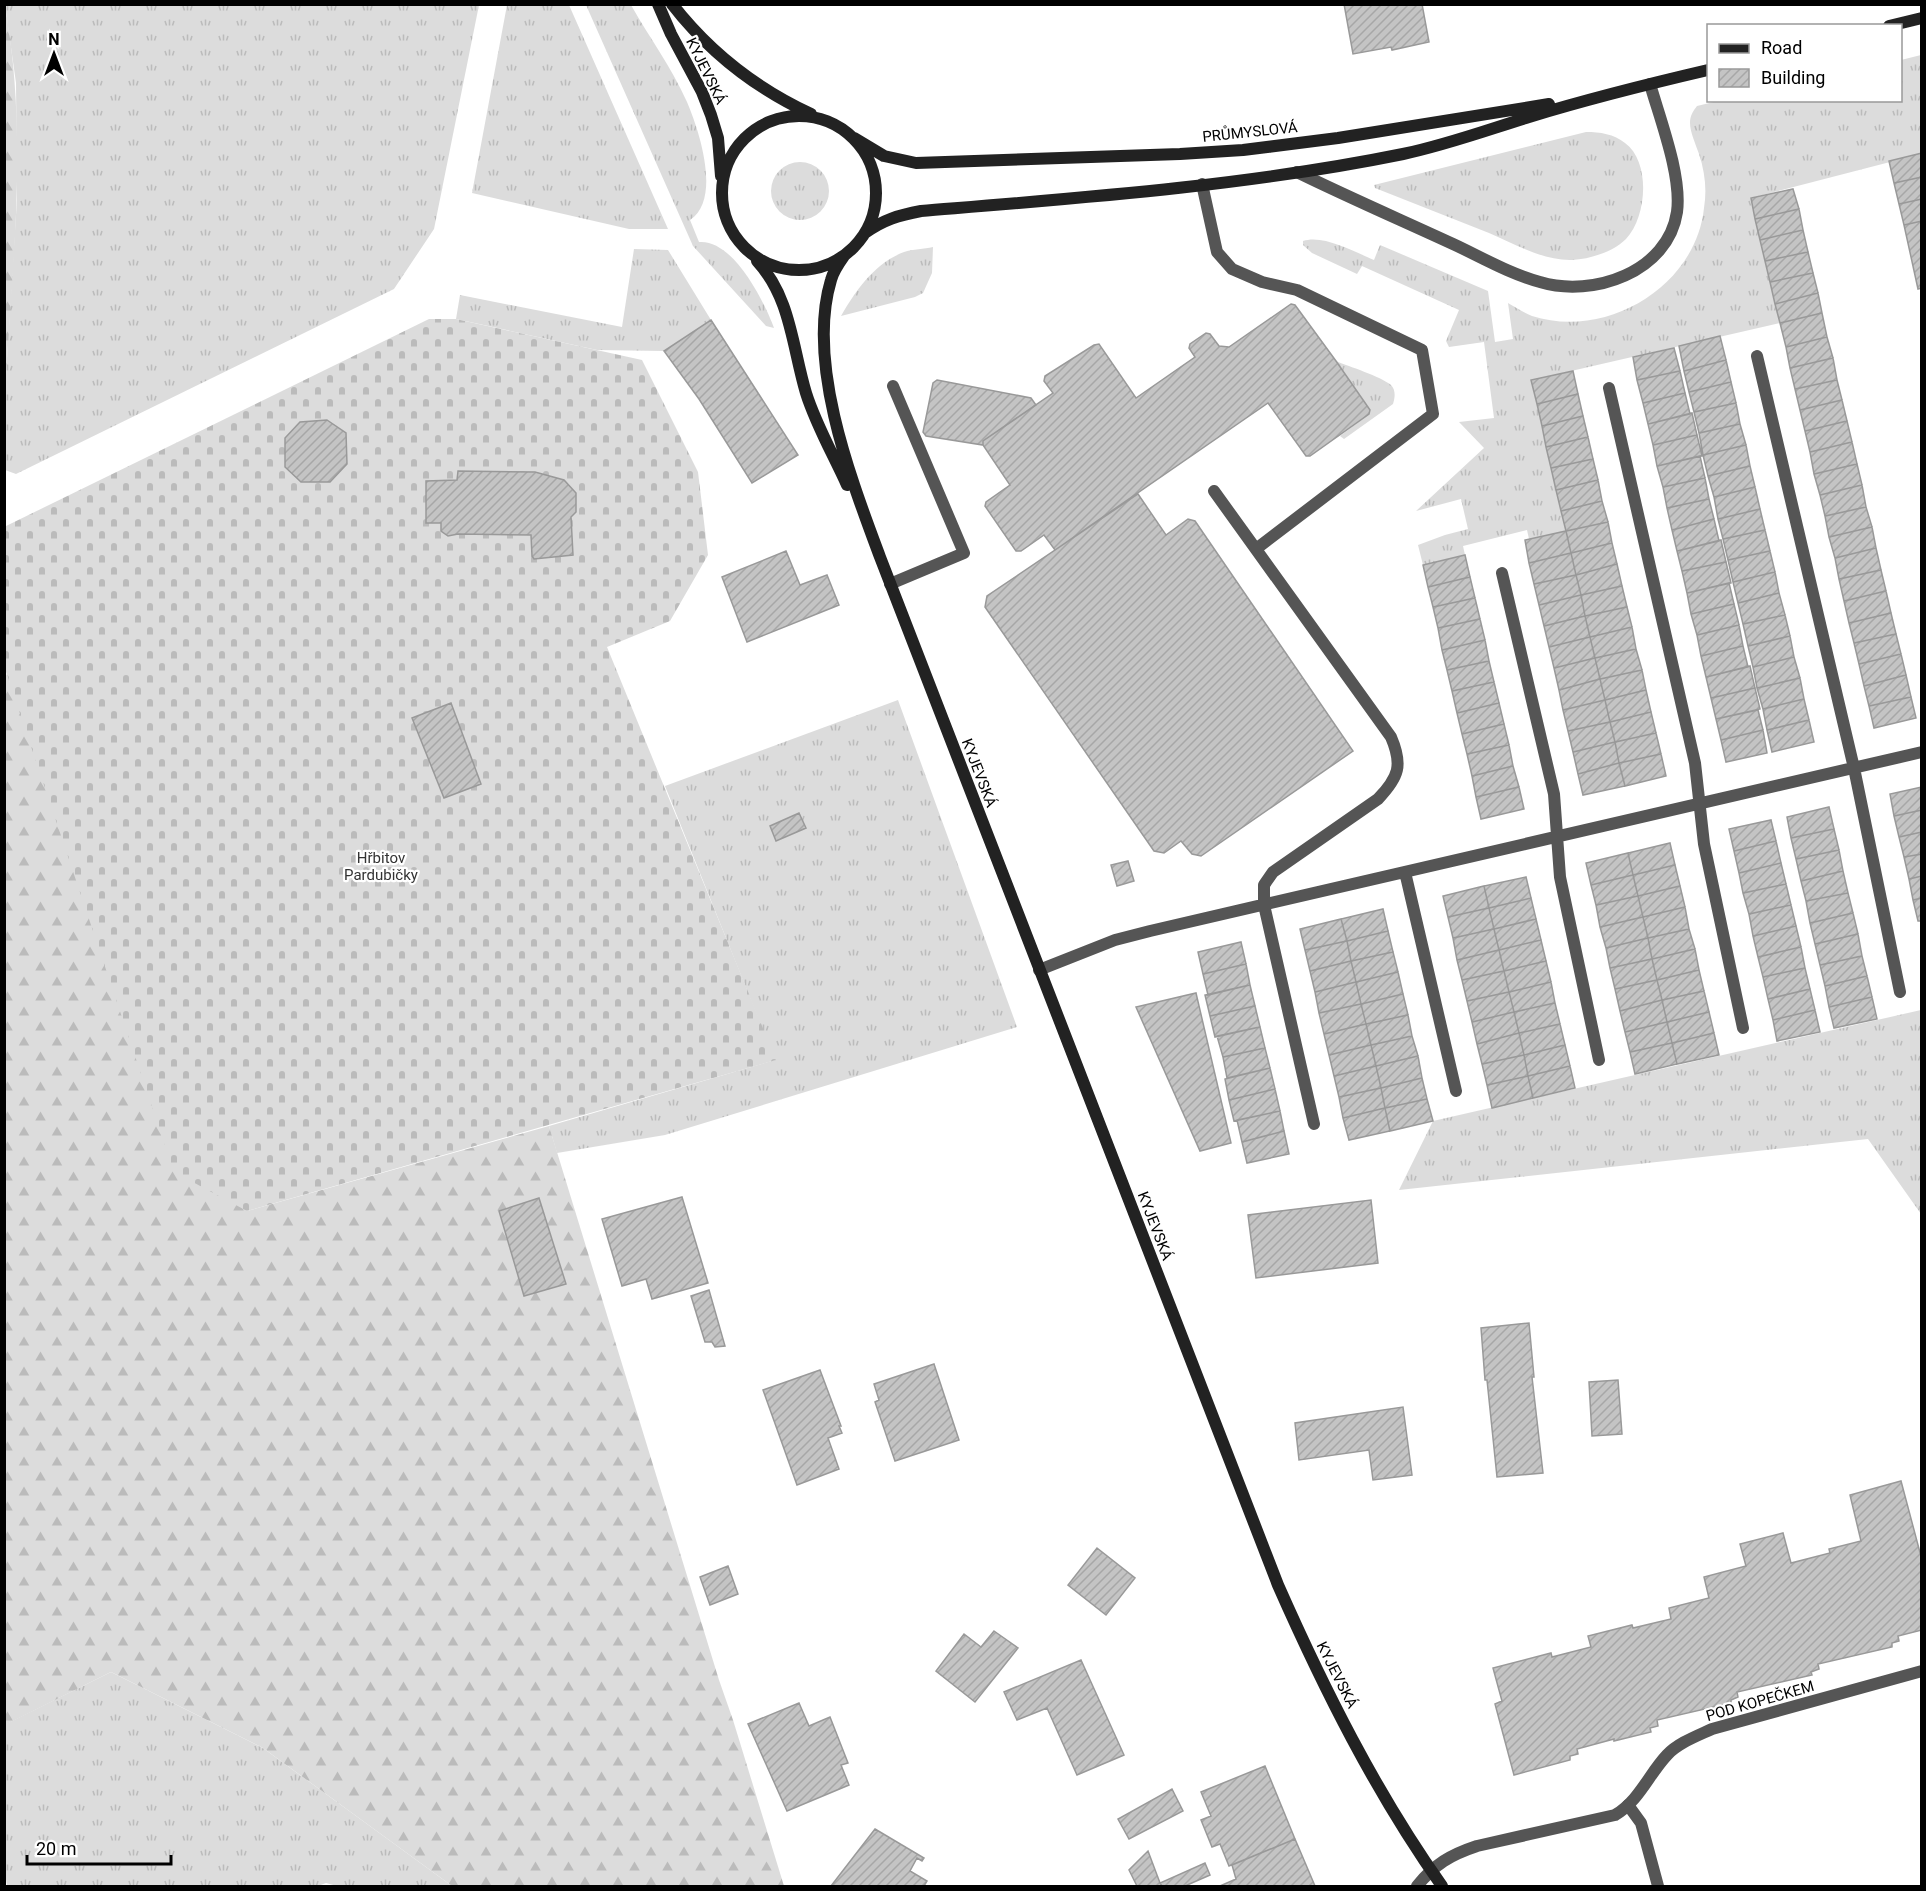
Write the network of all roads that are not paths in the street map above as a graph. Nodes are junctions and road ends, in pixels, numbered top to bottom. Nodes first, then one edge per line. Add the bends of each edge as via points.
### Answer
1 (658, 4) edge
2 (672, 4) edge
3 (1922, 18) edge
4 (1897, 24) edge
5 (1707, 70) edge
6 (1650, 84) junction
7 (820, 118) junction
8 (854, 138) junction
9 (1297, 172) junction
10 (1202, 184) junction
11 (722, 189) junction
12 (865, 233) junction
13 (744, 246) junction
14 (844, 256) junction
15 (1757, 356) dead end
16 (893, 386) dead end
17 (1609, 388) dead end
18 (1214, 491) dead end
19 (1256, 549) junction
20 (880, 557) junction
21 (1502, 573) dead end
22 (890, 584) junction
23 (1922, 752) edge
24 (1854, 768) junction
25 (1700, 803) junction
26 (1557, 837) junction
27 (1405, 872) junction
28 (1264, 904) junction
29 (1039, 970) junction
30 (1900, 992) dead end
31 (1743, 1028) dead end
32 (1599, 1060) dead end
33 (1456, 1091) dead end
34 (1314, 1124) dead end
35 (1922, 1671) edge
36 (1628, 1805) junction
37 (1431, 1870) junction
38 (1418, 1887) edge
39 (1442, 1887) edge
40 (1658, 1887) edge

1 - 11 street, KYJEVSKÁ via 711,115 718,138
2 - 7 street, KYJEVSKÁ via 733,68
3 - 4 street
5 - 6 street, PRŮMYSLOVÁ
6 - 8 street, PRŮMYSLOVÁ via 1524,109 1243,150 916,163 884,156
6 - 9 street, PRŮMYSLOVÁ via 1429,148
6 - 9 street via 1670,156 1677,211 1668,239 1659,252 1617,279 1581,286 1542,283
7 - 8 street
7 - 11 street via 790,116 760,126 737,146 724,174
8 - 12 street via 875,177 876,206
9 - 10 street, PRŮMYSLOVÁ
10 - 12 street, PRŮMYSLOVÁ via 921,211 884,221
10 - 19 street via 1217,252 1232,268 1262,282 1297,290 1422,350 1432,414
11 - 13 street via 729,226
12 - 14 street
13 - 14 street via 784,268 815,268
13 - 20 street, KYJEVSKÁ via 776,285 791,325 815,419
14 - 20 street, KYJEVSKÁ via 831,277 827,297 827,374 848,468
15 - 24 street
16 - 22 street via 964,553
17 - 25 street via 1695,763
18 - 19 street
19 - 28 street via 1391,737 1398,757 1390,786 1378,799 1274,872 1264,885
20 - 22 street, KYJEVSKÁ
21 - 26 street via 1554,794
22 - 29 street, KYJEVSKÁ
23 - 24 street
24 - 25 street
24 - 30 street
25 - 26 street
25 - 31 street via 1704,844
26 - 27 street
26 - 32 street via 1560,877
27 - 28 street
27 - 33 street
28 - 29 street via 1115,940
28 - 34 street
29 - 37 street, KYJEVSKÁ via 1292,1617 1343,1720
35 - 36 street, POD KOPEČKEM via 1694,1737 1668,1754
36 - 37 street, POD KOPEČKEM via 1606,1818 1477,1846 1459,1852
36 - 40 street via 1641,1823
37 - 38 street, POD KOPEČKEM
37 - 39 street, KYJEVSKÁ

